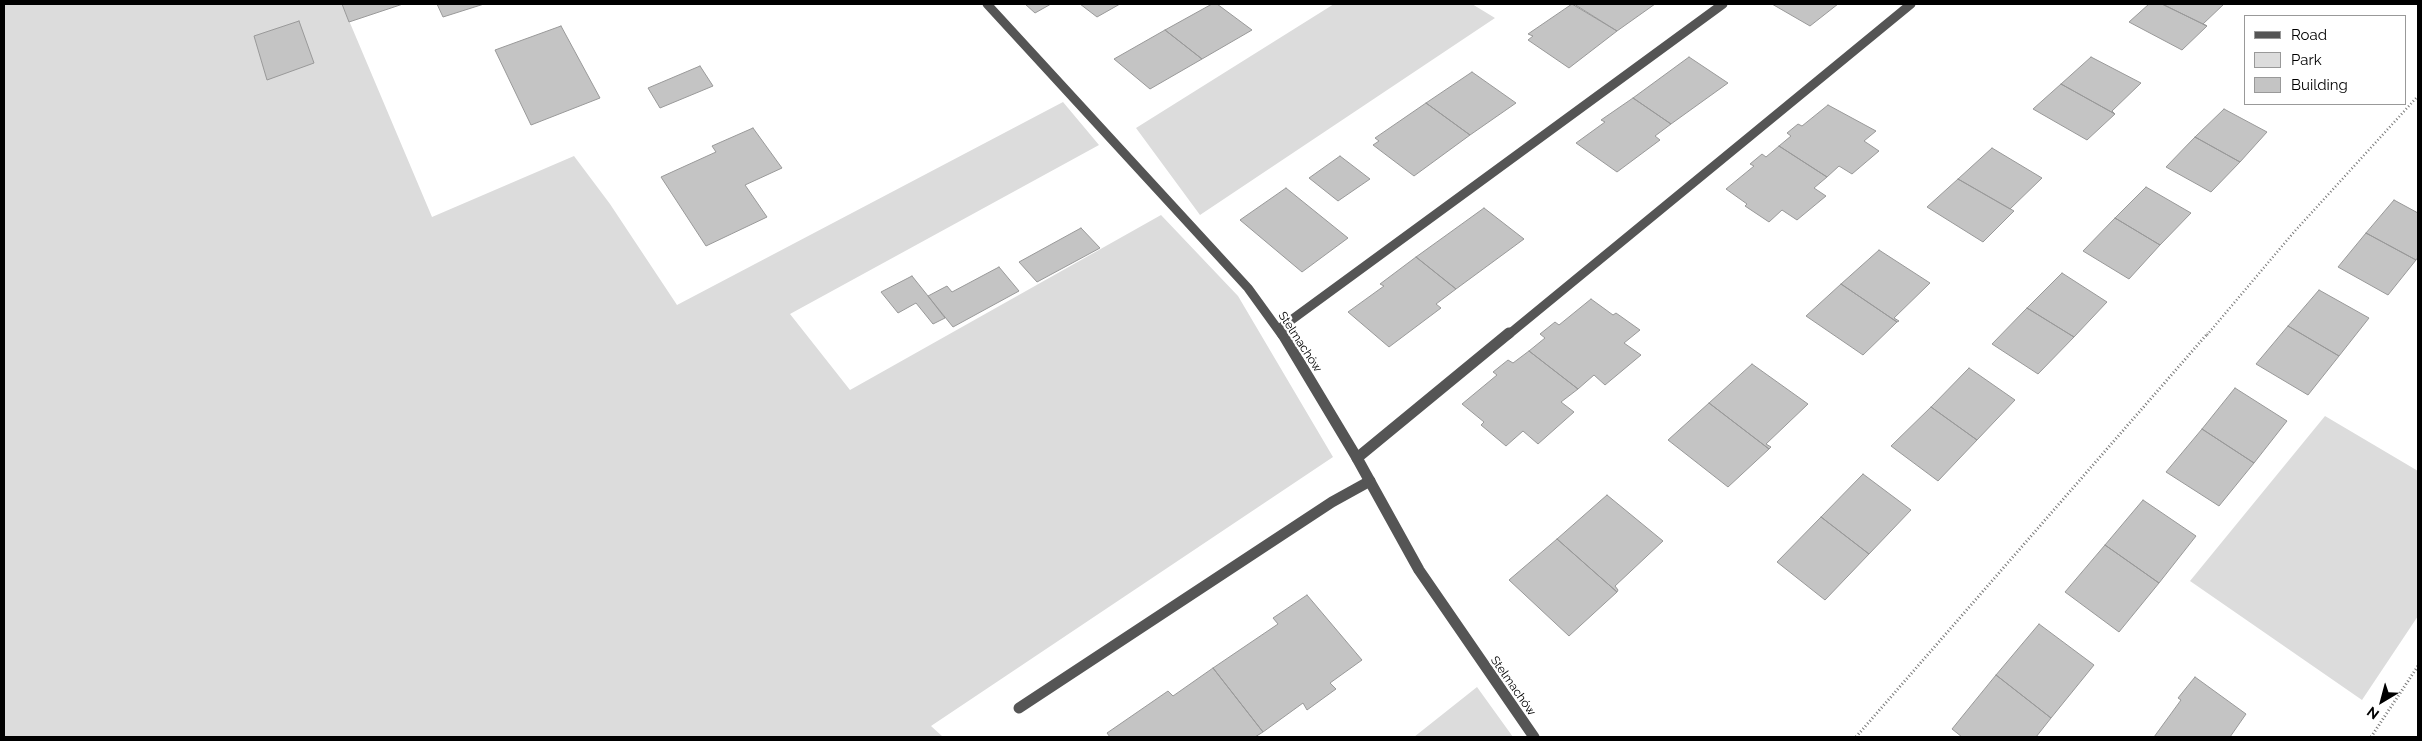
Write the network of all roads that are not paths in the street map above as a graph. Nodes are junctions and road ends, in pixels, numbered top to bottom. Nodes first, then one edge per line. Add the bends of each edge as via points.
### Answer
1 (987, 4) edge
2 (1723, 4) edge
3 (1910, 4) edge
4 (1279, 329) junction
5 (1357, 458) junction
6 (1370, 481) junction
7 (1020, 708) dead end
8 (1534, 737) edge

1 - 4 street, Stelmachów via 1248,288
2 - 4 street
3 - 5 street
4 - 5 street, Stelmachów
5 - 6 street, Stelmachów
6 - 7 street via 1332,502
6 - 8 street, Stelmachów via 1420,570

